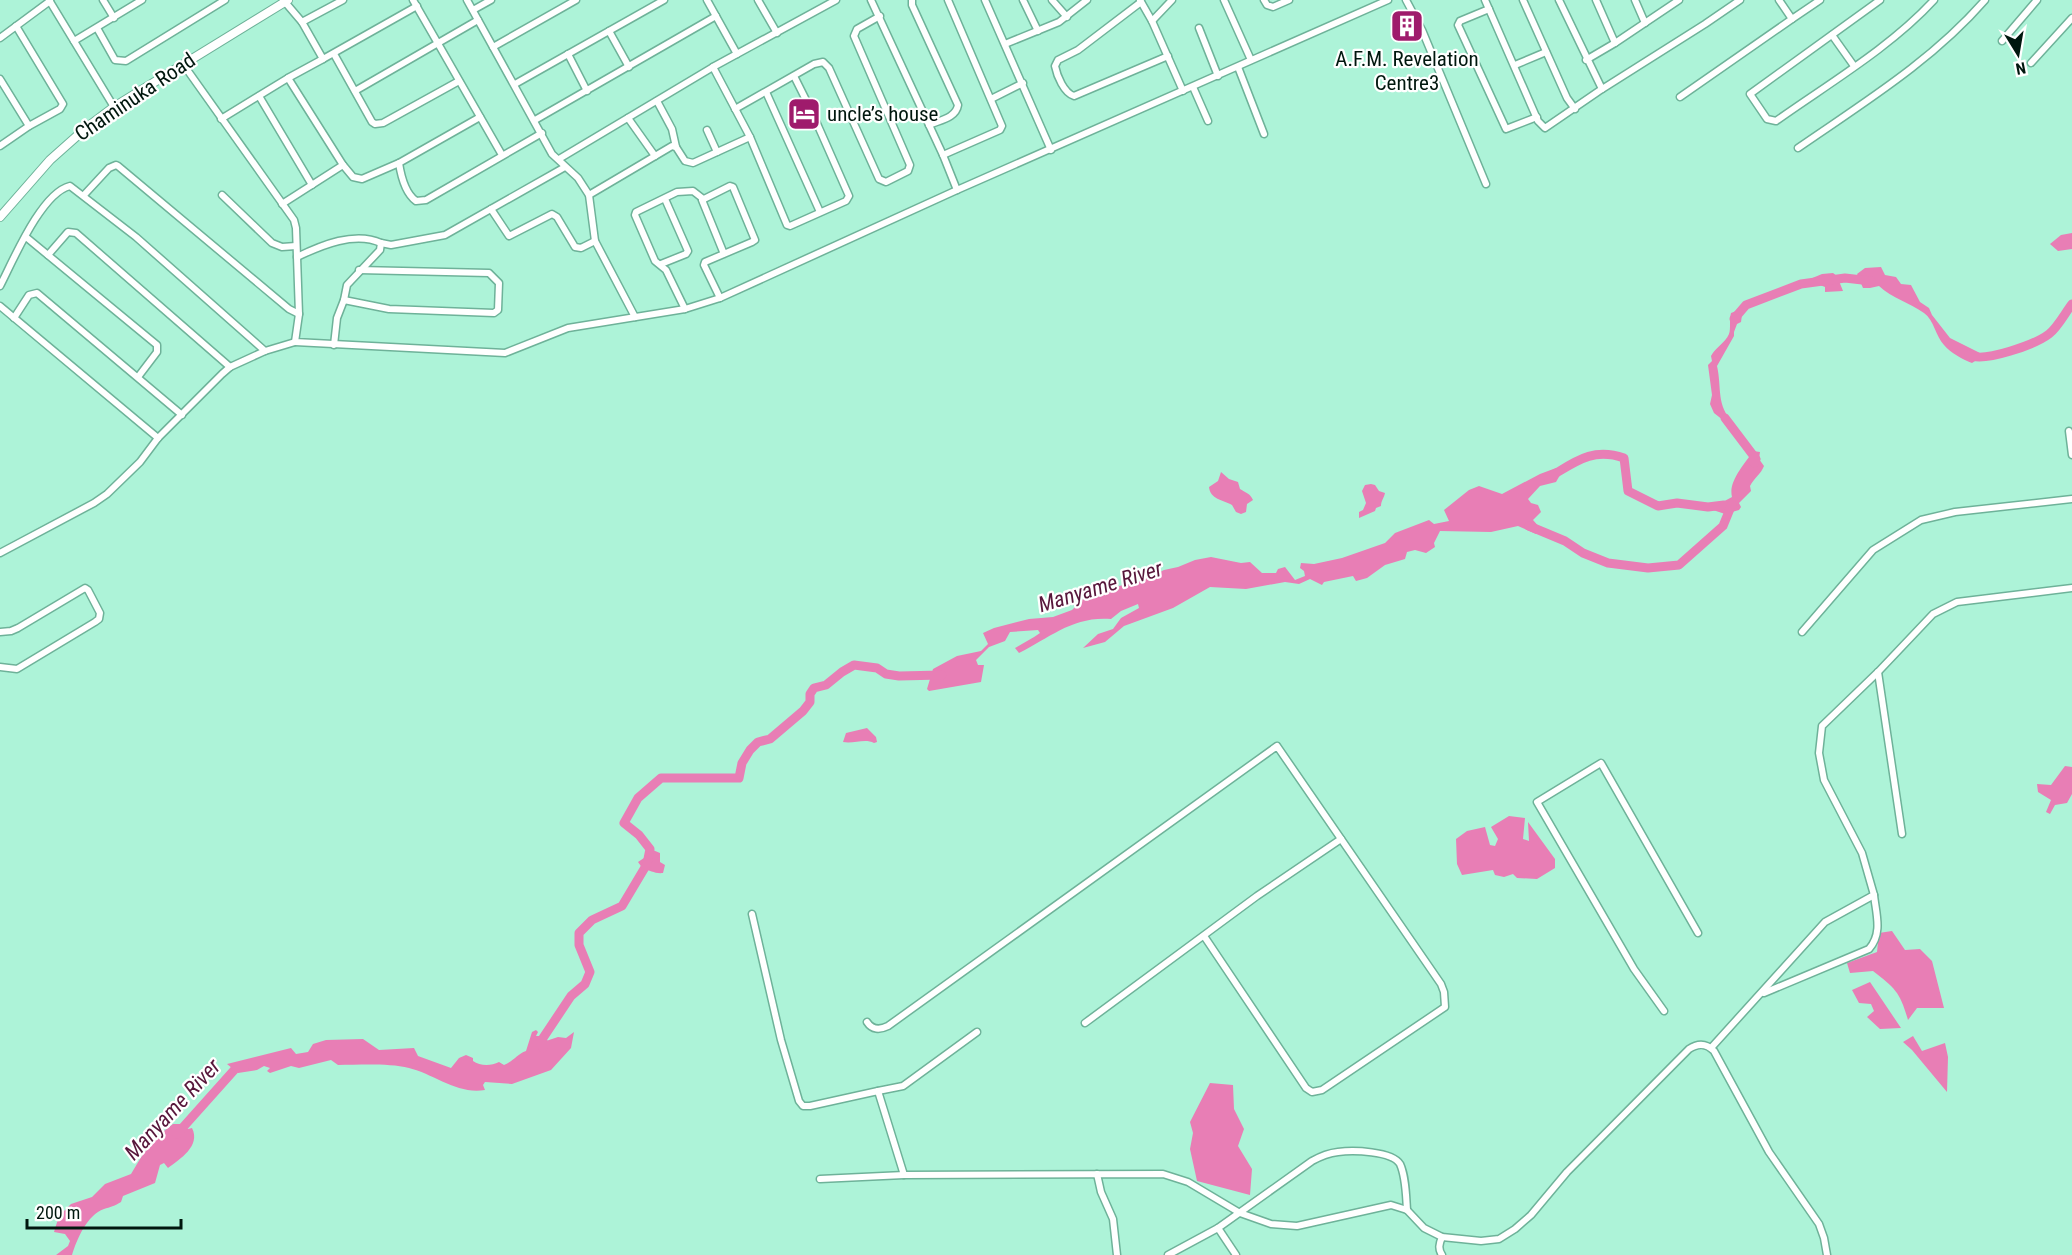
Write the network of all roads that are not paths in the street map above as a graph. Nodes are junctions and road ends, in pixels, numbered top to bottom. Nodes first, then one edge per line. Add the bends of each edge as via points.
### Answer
1 (50, 0) edge
2 (103, 0) edge
3 (142, 0) edge
4 (225, 0) edge
5 (343, 0) edge
6 (467, 0) edge
7 (491, 0) edge
8 (576, 0) edge
9 (664, 0) edge
10 (707, 0) edge
11 (758, 0) edge
12 (836, 0) edge
13 (872, 0) edge
14 (912, 0) edge
15 (948, 0) edge
16 (986, 0) edge
17 (1023, 0) edge
18 (1052, 0) edge
19 (1087, 0) edge
20 (1172, 0) edge
21 (1224, 0) edge
22 (1264, 0) edge
23 (1289, 0) edge
24 (1388, 0) edge
25 (1406, 0) edge
26 (1485, 0) edge
27 (1523, 0) edge
28 (1559, 0) edge
29 (1596, 0) edge
30 (1635, 0) edge
31 (1679, 0) edge
32 (1740, 0) edge
33 (1779, 0) edge
34 (1820, 0) edge
35 (1880, 0) edge
36 (1934, 0) edge
37 (1985, 0) edge
38 (2037, 0) edge
39 (287, 1) edge
40 (1140, 1) edge
41 (415, 3) edge
42 (1489, 9) junction
43 (473, 10) junction
44 (880, 15) junction
45 (716, 16) junction
46 (1066, 17) junction
47 (114, 18) junction
48 (2072, 18) edge
49 (1792, 19) junction
50 (478, 20) junction
51 (1152, 21) junction
52 (302, 22) junction
53 (1646, 23) junction
54 (16, 26) junction
55 (97, 28) junction
56 (1199, 28) dead end
57 (609, 31) junction
58 (1038, 31) junction
59 (777, 33) junction
60 (1832, 35) junction
61 (0, 38) edge
62 (74, 41) junction
63 (2001, 41) dead end
64 (438, 43) junction
65 (1616, 43) junction
66 (1005, 44) junction
67 (493, 47) junction
68 (1546, 52) junction
69 (334, 54) junction
70 (568, 54) junction
71 (737, 54) junction
72 (1168, 56) junction
73 (323, 59) junction
74 (1251, 60) junction
75 (1586, 60) junction
76 (2031, 63) dead end
77 (183, 64) junction
78 (1515, 65) junction
79 (1854, 66) junction
80 (630, 67) junction
81 (713, 67) junction
82 (1238, 68) junction
83 (794, 76) junction
84 (1218, 76) junction
85 (288, 78) junction
86 (0, 79) edge
87 (459, 81) junction
88 (1023, 83) junction
89 (515, 84) junction
90 (1193, 87) junction
91 (1602, 89) junction
92 (355, 91) junction
93 (586, 91) junction
94 (1183, 91) junction
95 (766, 92) junction
96 (259, 96) junction
97 (1680, 97) dead end
98 (992, 99) junction
99 (657, 101) junction
100 (114, 107) junction
101 (735, 109) junction
102 (1575, 109) junction
103 (480, 117) junction
104 (1537, 117) junction
105 (628, 118) junction
106 (221, 119) junction
107 (535, 120) junction
108 (1208, 121) dead end
109 (929, 125) junction
110 (29, 126) junction
111 (706, 130) dead end
112 (542, 133) junction
113 (1264, 134) dead end
114 (750, 137) junction
115 (0, 146) edge
116 (676, 147) junction
117 (1798, 148) dead end
118 (1052, 150) junction
119 (717, 152) junction
120 (502, 155) junction
121 (943, 155) junction
122 (655, 156) junction
123 (559, 159) junction
124 (399, 163) junction
125 (343, 165) junction
126 (565, 167) junction
127 (1486, 184) dead end
128 (312, 185) junction
129 (957, 190) junction
130 (84, 195) junction
131 (222, 195) dead end
132 (589, 195) junction
133 (702, 198) junction
134 (665, 199) junction
135 (282, 204) junction
136 (491, 209) junction
137 (820, 212) junction
138 (0, 217) edge
139 (26, 237) junction
140 (595, 241) junction
141 (381, 243) junction
142 (296, 246) junction
143 (724, 254) junction
144 (48, 255) junction
145 (297, 257) junction
146 (660, 264) junction
147 (359, 270) junction
148 (0, 286) edge
149 (720, 298) junction
150 (344, 300) junction
151 (0, 306) edge
152 (685, 309) junction
153 (299, 314) junction
154 (14, 318) junction
155 (635, 318) junction
156 (295, 342) junction
157 (334, 345) junction
158 (265, 351) junction
159 (230, 367) junction
160 (138, 377) junction
161 (182, 415) junction
162 (2068, 431) dead end
163 (159, 438) junction
164 (2072, 456) edge
165 (2072, 498) edge
166 (0, 554) edge
167 (2072, 588) edge
168 (0, 632) edge
169 (1802, 632) dead end
170 (0, 667) edge
171 (1878, 672) junction
172 (1902, 834) dead end
173 (1341, 839) junction
174 (1874, 895) junction
175 (752, 914) dead end
176 (1698, 933) dead end
177 (1204, 936) junction
178 (1761, 995) junction
179 (1664, 1011) dead end
180 (867, 1022) dead end
181 (1085, 1023) dead end
182 (977, 1032) dead end
183 (1711, 1048) junction
184 (878, 1091) junction
185 (1097, 1174) junction
186 (904, 1175) junction
187 (820, 1179) dead end
188 (1407, 1210) junction
189 (1240, 1213) junction
190 (1218, 1228) junction
191 (1443, 1238) junction
192 (1117, 1255) edge
193 (1168, 1255) edge
194 (1236, 1255) edge
195 (1442, 1255) edge
196 (1827, 1255) edge

1 - 54 street
1 - 62 street
2 - 47 street
3 - 47 street
4 - 55 street via 126,61 116,60
5 - 52 street
6 - 43 street
7 - 43 street
8 - 67 street
9 - 57 street
10 - 45 street
11 - 59 street
12 - 59 street
13 - 44 street
14 - 109 street via 958,105 954,115
15 - 98 street
16 - 66 street
17 - 58 street
18 - 46 street
19 - 46 street
20 - 51 street
21 - 74 street
22 - 23 street via 1273,7
24 - 74 street
25 - 127 street
26 - 42 street
27 - 68 street
28 - 75 street
29 - 65 street
30 - 53 street
31 - 53 street
32 - 91 street
33 - 49 street
34 - 49 street
35 - 60 street
36 - 79 street via 1914,21
37 - 117 street via 1916,66
38 - 63 street
39 - 52 street
39 - 77 main road, Chaminuka Road
40 - 51 street
40 - 72 street via 1078,50 1058,60 1055,69 1068,93 1074,96
41 - 64 street
41 - 69 street
42 - 78 street
42 - 104 street via 1458,25 1506,129
43 - 50 street
44 - 83 street via 857,29 854,36 910,165 908,171 886,182 879,179 826,64 818,62
44 - 109 street
45 - 71 street
45 - 80 street
46 - 58 street
47 - 55 street
48 - 76 street
49 - 97 street
50 - 64 street
50 - 67 street
51 - 72 street
52 - 73 street
53 - 65 street
54 - 61 street
54 - 110 street via 62,102 60,109
55 - 62 street
56 - 84 street
57 - 70 street
57 - 80 street
58 - 66 street
59 - 71 street
60 - 79 street
60 - 79 street via 1750,94 1762,115 1776,121
62 - 100 street
64 - 87 street
64 - 92 street
65 - 75 street
66 - 88 street
67 - 89 street
68 - 78 street
68 - 102 street
69 - 73 street
69 - 92 street
70 - 89 street
70 - 93 street
71 - 81 street
72 - 94 street
73 - 85 street
74 - 82 street
75 - 91 street
77 - 100 main road, Chaminuka Road
77 - 106 street
78 - 104 street
80 - 93 street
81 - 99 street
81 - 101 street
82 - 84 street
82 - 113 street
83 - 95 street
83 - 137 street via 849,196
84 - 90 street
85 - 96 street
85 - 125 street
86 - 110 street
87 - 92 street via 379,124 372,122
87 - 103 street
88 - 98 street
88 - 118 street
89 - 107 street
90 - 94 street
90 - 108 street
91 - 102 street
93 - 107 street
94 - 118 street
95 - 101 street
95 - 137 street
96 - 106 street
96 - 128 street
98 - 121 street via 1002,122 1000,130
99 - 105 street
99 - 116 street via 672,129
100 - 138 main road, Chaminuka Road via 50,160
101 - 114 street
102 - 104 street via 1547,128 1540,125
103 - 120 street
103 - 124 street
105 - 122 street
105 - 123 street
106 - 135 street
107 - 112 street
109 - 121 street
110 - 115 street
111 - 119 street
112 - 120 street
112 - 123 street via 552,154
114 - 119 street
114 - 137 street via 787,225
116 - 119 street via 688,163
116 - 122 street
118 - 129 street
120 - 124 street via 420,201 412,199
121 - 129 street
122 - 132 street
123 - 126 street
124 - 125 street via 359,179
125 - 128 street
126 - 132 street
126 - 136 street
128 - 135 street
129 - 149 street
130 - 139 street via 64,187 41,210
130 - 153 street via 109,168 118,166
130 - 158 street
131 - 142 street via 272,243
132 - 140 street
133 - 134 street via 686,190
133 - 143 street
133 - 143 street via 733,187 754,238
134 - 146 street via 688,251
134 - 146 street via 635,215 655,261
135 - 142 street via 295,224
136 - 140 street via 509,236 552,214 575,247
136 - 141 street via 439,237
139 - 144 street
139 - 148 street
140 - 155 street
141 - 145 street via 370,238 336,242
141 - 147 street via 376,254
142 - 145 street
143 - 149 street via 705,264
144 - 159 street via 68,232 76,233
144 - 160 street via 158,347
145 - 153 street
146 - 152 street
147 - 150 street via 347,285
147 - 150 street via 489,273 499,283 498,310 494,313 389,309
149 - 152 street
150 - 157 street
151 - 154 street
152 - 155 street
153 - 156 street
154 - 160 street via 29,295 37,293
154 - 163 street
155 - 157 street via 568,328 505,353
156 - 157 street
156 - 158 street
158 - 159 street
159 - 161 street
160 - 161 street
161 - 163 street
162 - 164 street
163 - 166 street via 107,494
165 - 169 street via 1955,512 1921,520 1873,550
167 - 171 street via 1957,602 1933,614
168 - 170 street via 18,628 85,588 100,613 95,622 17,669
171 - 172 street
171 - 174 street via 1822,726 1819,753 1824,780 1862,853
173 - 177 street
173 - 177 street via 1441,984 1444,1007 1322,1090 1312,1092
173 - 180 street via 1277,746 888,1026 877,1029
174 - 178 street via 1825,922
174 - 178 street via 1878,931 1869,949
175 - 184 street via 799,1101 810,1106
176 - 179 street via 1601,763 1537,802 1634,969
177 - 181 street
178 - 183 street
182 - 184 street via 903,1086
183 - 191 street via 1698,1045 1689,1049 1508,1235 1490,1240
183 - 196 street via 1769,1152 1819,1224
184 - 186 street
185 - 186 street
185 - 189 street via 1163,1174 1188,1182
185 - 192 street via 1113,1219
186 - 187 street
188 - 189 street via 1391,1205 1290,1226
188 - 189 street via 1399,1162 1367,1152 1340,1151 1312,1161
188 - 191 street via 1424,1228
189 - 190 street
190 - 193 street
190 - 194 street
191 - 195 street via 1439,1243

